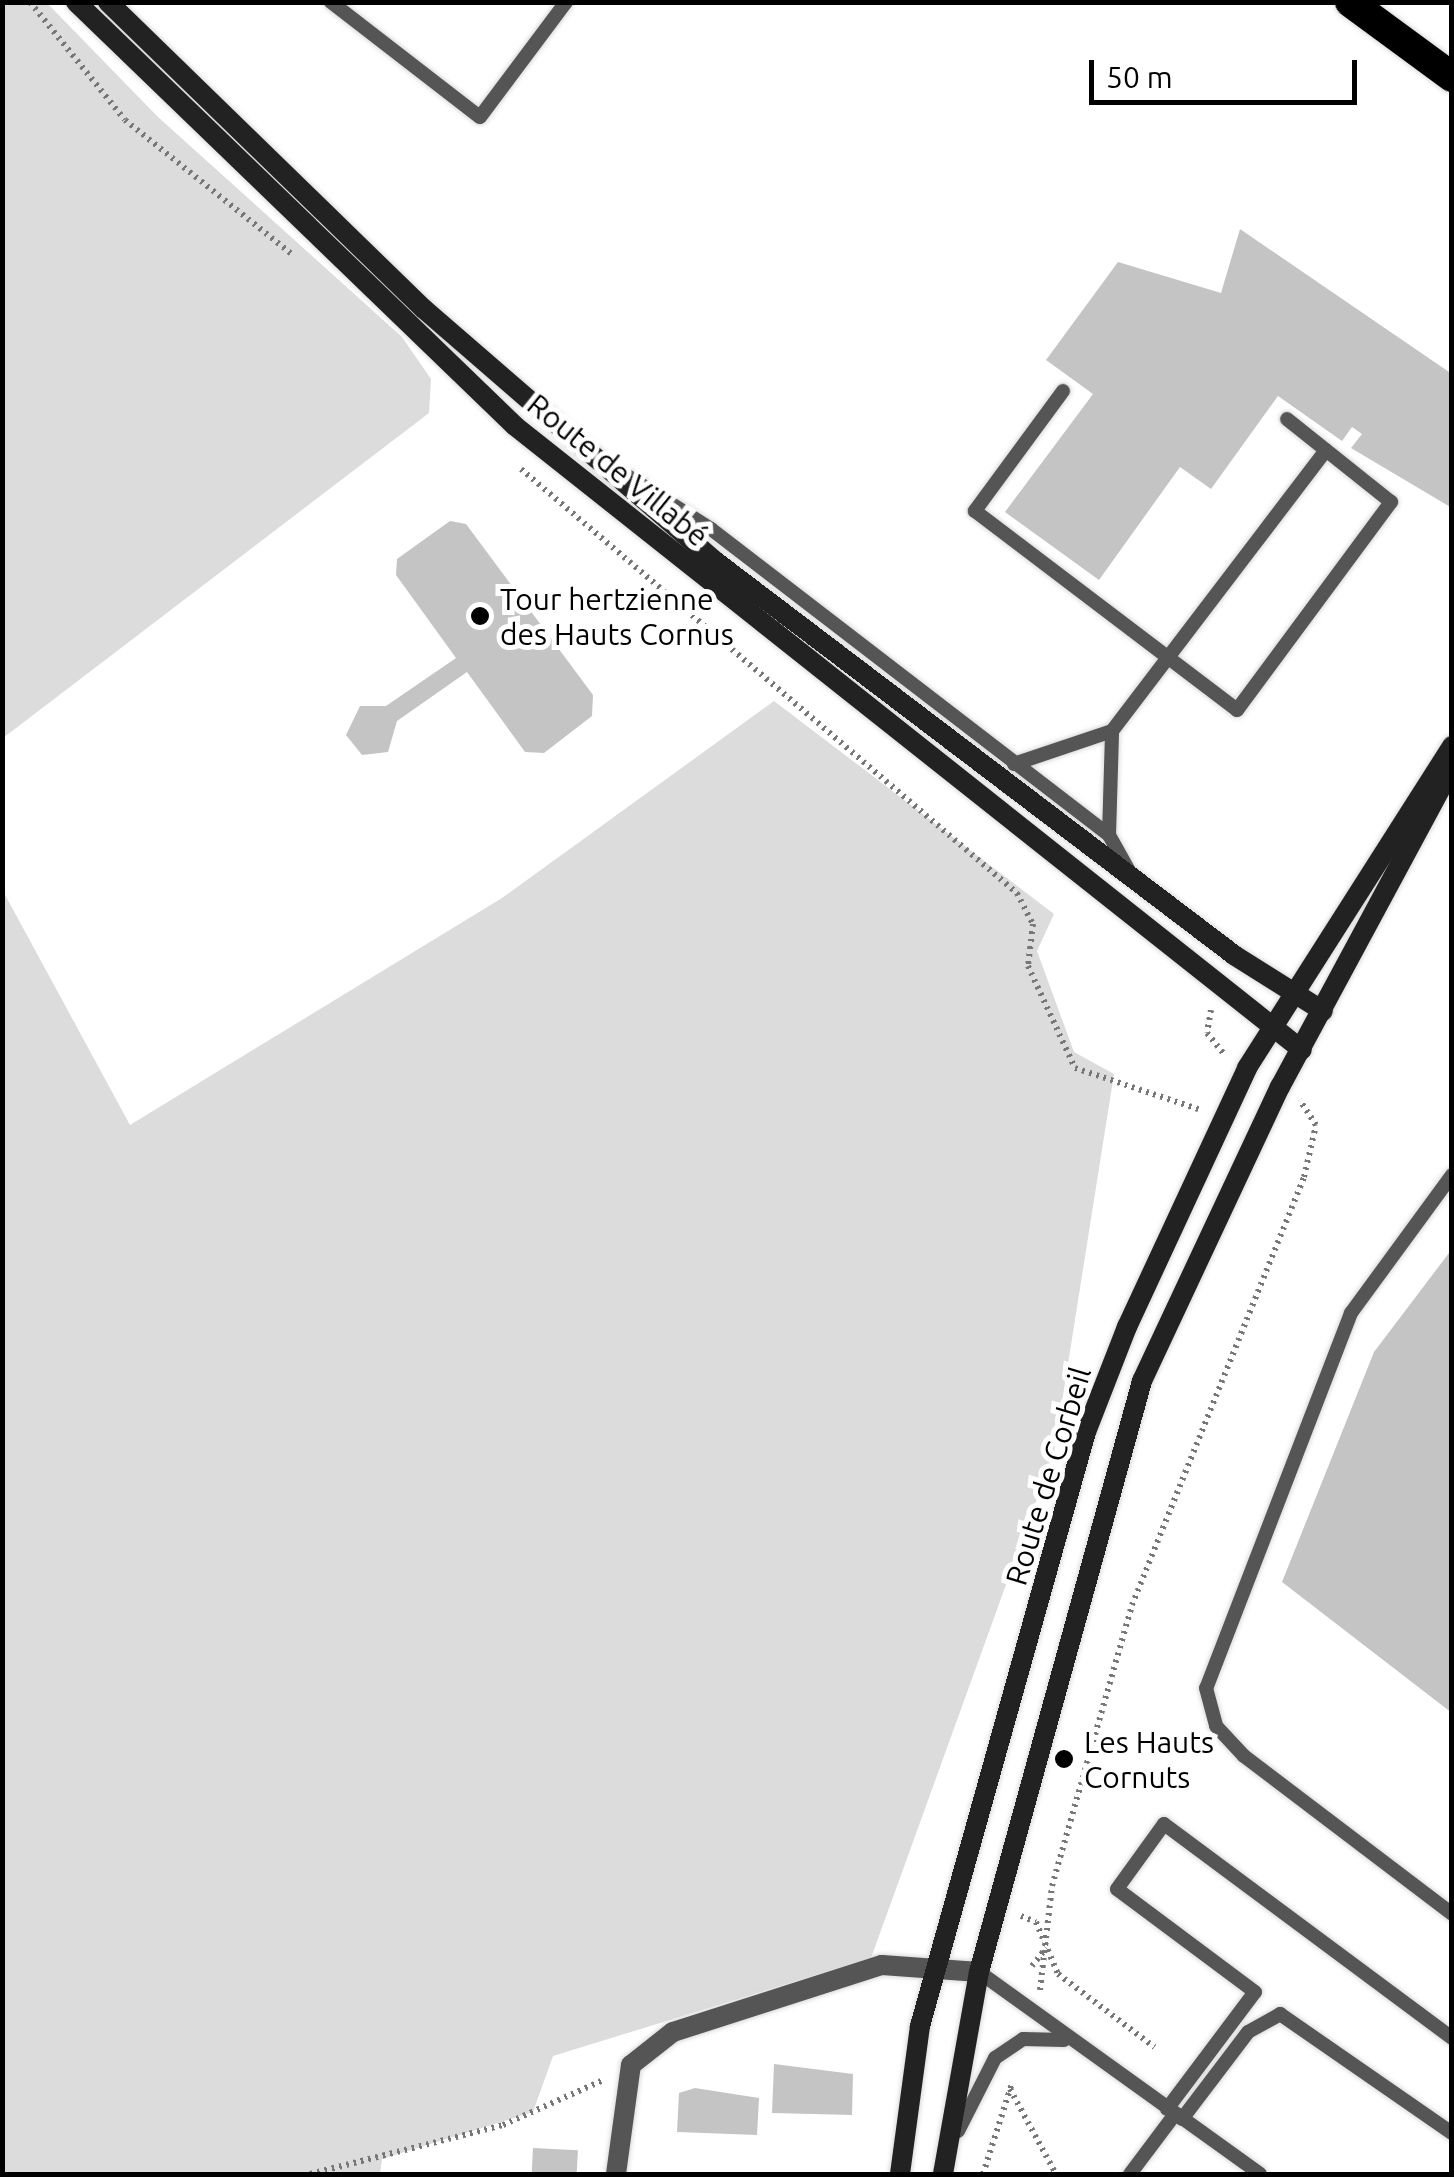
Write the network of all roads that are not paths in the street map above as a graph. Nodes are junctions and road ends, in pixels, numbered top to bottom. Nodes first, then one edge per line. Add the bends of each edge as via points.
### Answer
1 (76, 2) edge
2 (108, 2) edge
3 (331, 2) edge
4 (566, 2) edge
5 (1350, 2) edge
6 (1452, 77) edge
7 (1064, 391) dead end
8 (1287, 419) dead end
9 (572, 440) junction
10 (1326, 450) junction
11 (1168, 656) junction
12 (1112, 731) junction
13 (1452, 746) edge
14 (1014, 764) junction
15 (1452, 768) edge
16 (1109, 834) junction
17 (1134, 881) junction
18 (1290, 992) junction
19 (1324, 1011) junction
20 (1269, 1030) junction
21 (1302, 1050) junction
22 (1452, 1175) edge
23 (1452, 1914) edge
24 (938, 1965) junction
25 (980, 1972) junction
26 (1452, 2038) edge
27 (1067, 2040) junction
28 (1175, 2114) junction
29 (1452, 2134) edge
30 (616, 2174) edge
31 (900, 2174) edge
32 (944, 2174) edge
33 (1130, 2174) edge
34 (1260, 2174) edge

1 - 20 street, Route de Villabé via 515,426
2 - 9 street, Route de Villabé
3 - 4 lane via 480,117
5 - 6 highway
7 - 11 lane via 975,512
8 - 10 lane
9 - 14 lane via 712,529
9 - 17 street, Route de Villabé
10 - 11 lane
10 - 11 lane via 1391,502 1237,710
11 - 12 lane
12 - 14 lane
12 - 16 lane
13 - 18 street, Route de Corbeil
14 - 16 lane
15 - 19 street, Route de Corbeil
16 - 17 lane
17 - 18 street, Route de Villabé
18 - 19 street, Route de Villabé
18 - 20 street, Route de Corbeil
19 - 21 street, Route de Corbeil
20 - 21 street, Route de Villabé
20 - 24 street, Route de Corbeil via 1086,1432
21 - 25 street, Route de Corbeil via 1142,1382
22 - 23 lane via 1351,1313 1206,1688 1216,1726 1244,1756
24 - 25 street
24 - 30 street via 882,1965 673,2032 630,2064
24 - 31 street, Route de Corbeil
25 - 27 lane
25 - 32 street, Route de Corbeil
26 - 28 lane via 1164,1824 1117,1888 1255,1992
27 - 28 lane
27 - 32 lane via 1023,2039 994,2058 971,2093
28 - 29 lane via 1248,2032 1280,2014
28 - 33 lane
28 - 34 lane

